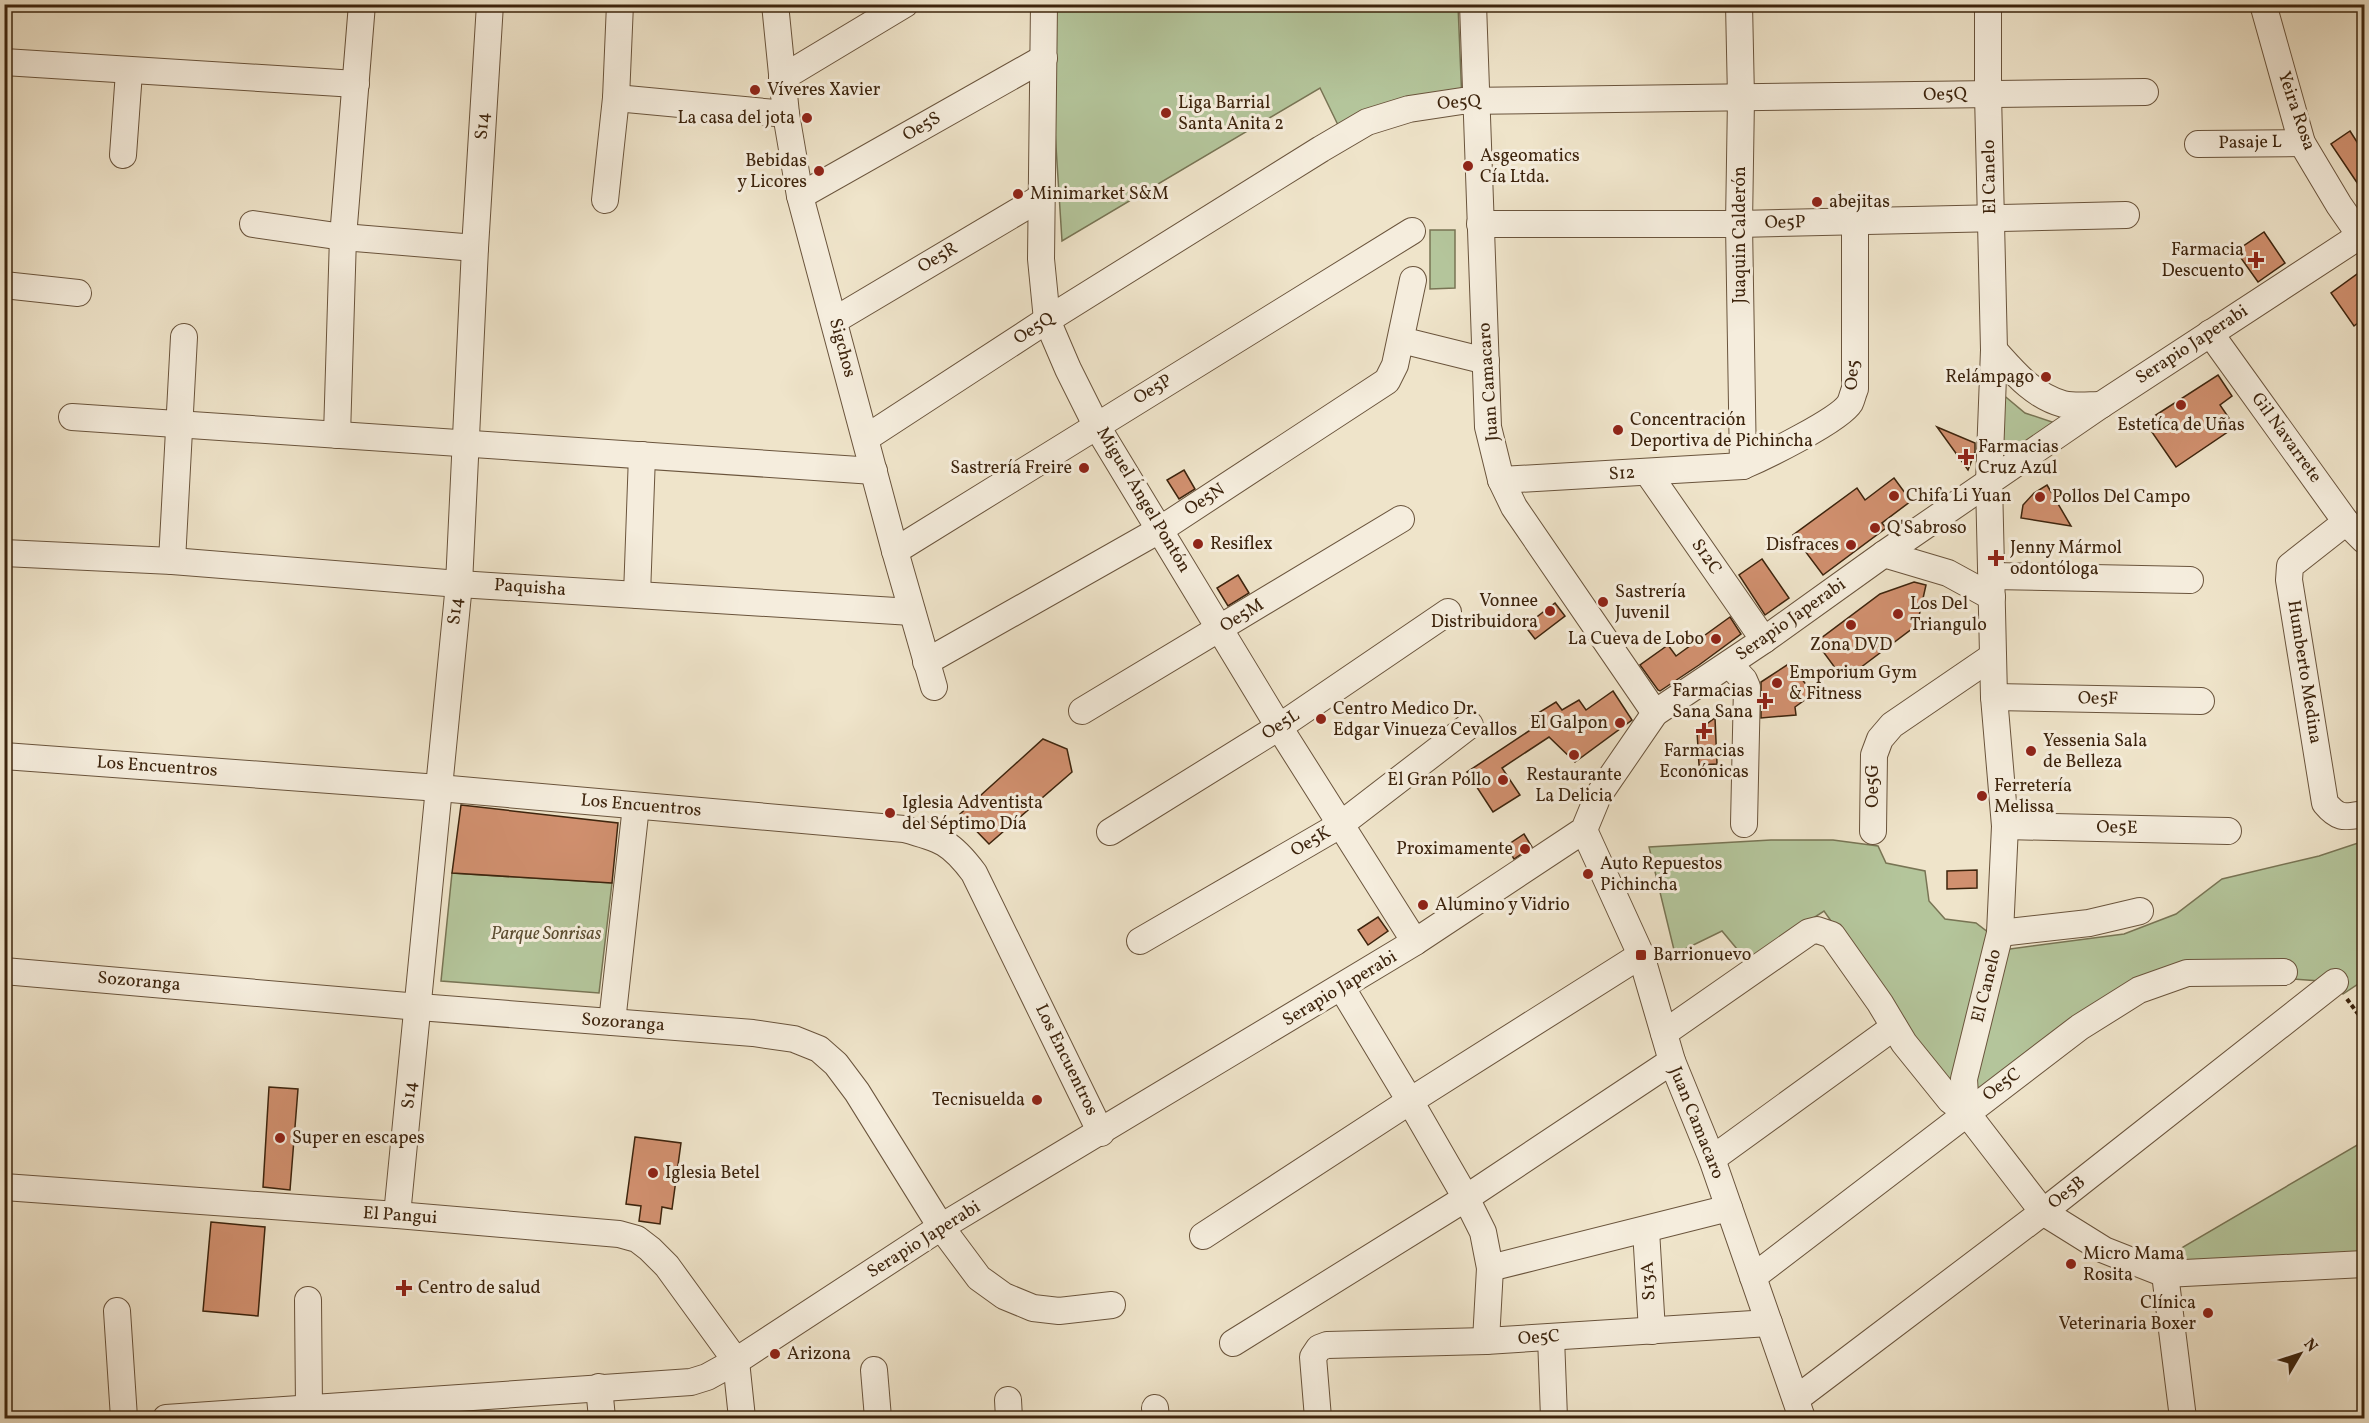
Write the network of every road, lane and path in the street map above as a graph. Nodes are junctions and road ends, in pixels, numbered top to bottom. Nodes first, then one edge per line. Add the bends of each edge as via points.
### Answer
1 (362, 4) edge
2 (490, 4) edge
3 (620, 4) edge
4 (775, 4) edge
5 (905, 4) edge
6 (1044, 4) edge
7 (1473, 4) edge
8 (1739, 4) edge
9 (1988, 4) edge
10 (2263, 4) edge
11 (1044, 58) junction
12 (4, 62) edge
13 (129, 72) junction
14 (782, 78) junction
15 (356, 84) junction
16 (2145, 92) dead end
17 (1988, 94) junction
18 (616, 98) junction
19 (1742, 98) junction
20 (1475, 101) junction
21 (786, 114) junction
22 (2302, 143) junction
23 (2198, 144) dead end
24 (123, 155) dead end
25 (801, 196) junction
26 (1042, 197) junction
27 (605, 200) dead end
28 (2126, 215) dead end
29 (1991, 219) junction
30 (1855, 222) junction
31 (253, 224) dead end
32 (1480, 224) junction
33 (1738, 224) junction
34 (1412, 231) dead end
35 (343, 237) junction
36 (2363, 237) edge
37 (475, 248) junction
38 (1413, 280) dead end
39 (4, 285) edge
40 (78, 293) dead end
41 (835, 320) junction
42 (1047, 320) junction
43 (2210, 333) junction
44 (184, 337) dead end
45 (1401, 340) junction
46 (1994, 350) junction
47 (1486, 361) junction
48 (2101, 405) junction
49 (72, 417) dead end
50 (179, 424) junction
51 (1096, 424) junction
52 (336, 435) junction
53 (866, 438) junction
54 (465, 443) junction
55 (642, 455) junction
56 (1743, 466) junction
57 (874, 471) junction
58 (1648, 473) junction
59 (1501, 480) junction
60 (1989, 482) junction
61 (1401, 519) dead end
62 (2346, 522) junction
63 (1161, 529) junction
64 (2364, 540) edge
65 (895, 550) junction
66 (4, 553) edge
67 (1884, 554) junction
68 (172, 561) junction
69 (2190, 579) dead end
70 (459, 584) junction
71 (1992, 586) junction
72 (637, 595) junction
73 (912, 612) junction
74 (1448, 612) dead end
75 (1221, 629) junction
76 (1764, 640) junction
77 (1993, 656) junction
78 (927, 662) junction
79 (1729, 664) junction
80 (934, 687) dead end
81 (1994, 697) junction
82 (2201, 701) dead end
83 (1082, 711) dead end
84 (1655, 713) junction
85 (1470, 725) dead end
86 (1279, 727) junction
87 (4, 756) edge
88 (439, 788) junction
89 (636, 806) junction
90 (2364, 814) edge
91 (1744, 824) dead end
92 (1340, 825) junction
93 (2005, 825) junction
94 (1584, 830) junction
95 (1873, 831) dead end
96 (2228, 831) dead end
97 (1110, 832) dead end
98 (2140, 911) dead end
99 (2000, 933) junction
100 (1140, 941) dead end
101 (1415, 942) junction
102 (1641, 955) junction
103 (4, 970) edge
104 (2284, 972) dead end
105 (2335, 982) dead end
106 (1342, 988) junction
107 (419, 1007) junction
108 (612, 1022) junction
109 (1894, 1027) junction
110 (1664, 1033) junction
111 (1672, 1061) junction
112 (1410, 1101) junction
113 (1966, 1112) junction
114 (1101, 1132) junction
115 (1712, 1159) junction
116 (4, 1187) edge
117 (1466, 1198) junction
118 (1729, 1208) junction
119 (2043, 1212) junction
120 (397, 1215) junction
121 (941, 1227) junction
122 (1646, 1230) junction
123 (1203, 1236) dead end
124 (2364, 1264) edge
125 (1490, 1268) junction
126 (2165, 1274) junction
127 (1753, 1277) junction
128 (308, 1300) dead end
129 (1112, 1305) dead end
130 (117, 1311) dead end
131 (1769, 1323) junction
132 (1652, 1331) junction
133 (1551, 1337) junction
134 (1486, 1341) junction
135 (1233, 1343) dead end
136 (736, 1361) junction
137 (874, 1370) dead end
138 (599, 1387) junction
139 (1799, 1408) edge
140 (298, 1412) edge
141 (124, 1419) edge
142 (166, 1419) edge
143 (602, 1419) edge
144 (742, 1419) edge
145 (878, 1419) edge
146 (1318, 1419) edge
147 (1554, 1419) edge
148 (2183, 1419) edge

1 - 15 street
2 - 37 street, S14
3 - 18 street
4 - 14 street, Sigchos
5 - 14 street
6 - 11 street, Miguel Ángel Pontón
7 - 20 street, Juan Camacaro
8 - 19 street, Juaquin Calderón
9 - 17 street, El Canelo
10 - 22 street, Yeira Rosa
11 - 25 street, Oe5S
11 - 26 street, Miguel Ángel Pontón
12 - 13 street
13 - 15 street
13 - 24 street
14 - 21 street, Sigchos
15 - 35 street
16 - 17 street, Oe5Q
17 - 19 street, Oe5Q
17 - 29 street, El Canelo
18 - 21 street
18 - 27 street
19 - 20 street, Oe5Q
19 - 33 street, Juaquin Calderón
20 - 32 street, Juan Camacaro
20 - 42 street, Oe5Q via 1420,106 1367,122
21 - 25 street, Sigchos
22 - 23 street, Pasaje L
22 - 36 street, Yeira Rosa
25 - 41 street, Sigchos
26 - 41 street, Oe5R
26 - 42 street, Miguel Ángel Pontón via 1041,259
28 - 29 street, Oe5P
29 - 30 street, Oe5P
29 - 46 street, El Canelo
30 - 33 street, Oe5P
30 - 56 street, Oe5 via 1855,389 1850,403 1837,416
31 - 35 street
32 - 33 street, Oe5P
32 - 47 street, Juan Camacaro
33 - 56 street, Juaquin Calderón
34 - 51 street, Oe5P
35 - 37 street
35 - 52 street
36 - 43 street, Serapio Japerabi
37 - 54 street, S14
38 - 45 street, Oe5N
39 - 40 street
41 - 53 street, Sigchos
42 - 51 street, Miguel Ángel Pontón
42 - 53 street, Oe5Q
43 - 48 street, Serapio Japerabi
43 - 62 street, Gil Navarrete
44 - 50 street
45 - 47 street
45 - 63 street, Oe5N via 1387,381
46 - 48 street via 2021,380 2043,396 2065,404
46 - 60 street, El Canelo
47 - 59 street, Juan Camacaro via 1488,427
48 - 60 street, Serapio Japerabi
49 - 50 street
50 - 52 street
50 - 68 street
51 - 63 street, Miguel Ángel Pontón
51 - 65 street, Oe5P
52 - 54 street
53 - 57 street, Sigchos
54 - 55 street
54 - 70 street, S14
55 - 57 street
55 - 72 street
56 - 58 street, S12
57 - 65 street, Sigchos
58 - 59 street, S12
58 - 76 street, S12C
59 - 84 street, Juan Camacaro via 1514,507
60 - 67 street, Serapio Japerabi
60 - 71 street, El Canelo
61 - 75 street, Oe5M
62 - 64 street, Gil Navarrete
62 - 90 street, Humberto Medina via 2290,566 2289,580 2325,803 2333,813 2345,817
63 - 75 street, Miguel Ángel Pontón
63 - 78 street, Oe5N
65 - 73 street, Sigchos
66 - 68 street, Paquisha
67 - 71 street
67 - 76 street, Serapio Japerabi
68 - 70 street, Paquisha
69 - 71 street
70 - 72 street, Paquisha
70 - 88 street, S14
71 - 77 street, El Canelo
72 - 73 street, Paquisha
73 - 78 street, Sigchos
74 - 86 street, Oe5L
75 - 83 street, Oe5M
75 - 86 street, Miguel Ángel Pontón
76 - 79 street, Serapio Japerabi
77 - 81 street, El Canelo
77 - 95 street, Oe5G via 1892,725 1880,739 1874,755
78 - 80 street, Sigchos
79 - 84 street, Serapio Japerabi
79 - 91 street via 1747,687
81 - 82 street, Oe5F
81 - 93 street, El Canelo
84 - 94 street, Serapio Japerabi via 1598,796
85 - 92 street, Oe5K
86 - 92 street, Miguel Ángel Pontón
86 - 97 street, Oe5L
87 - 88 street, Los Encuentros
88 - 89 street, Los Encuentros
88 - 107 street, S14
89 - 108 street
89 - 114 street, Los Encuentros via 904,829 939,838 960,854 974,873
92 - 100 street, Oe5K
92 - 101 street, Miguel Ángel Pontón
93 - 96 street, Oe5E
93 - 99 street, El Canelo
94 - 101 street, Serapio Japerabi
94 - 102 street, Juan Camacaro
98 - 99 street via 2089,923
99 - 113 street, El Canelo via 1964,1079
101 - 106 street, Serapio Japerabi
102 - 110 street, Juan Camacaro
102 - 112 street
103 - 107 street, Sozoranga
104 - 113 street, Oe5C via 2187,973 2139,990 2080,1027
105 - 119 street, Oe5B
106 - 112 street
106 - 114 street, Serapio Japerabi
107 - 108 street, Sozoranga
107 - 120 street, S14
108 - 121 street, Sozoranga via 753,1033 794,1039 819,1049 857,1092
109 - 110 street via 1832,935 1817,930
109 - 113 street via 1946,1095
109 - 115 street
110 - 111 street, Juan Camacaro
111 - 115 street, Juan Camacaro
111 - 117 street
112 - 117 street
112 - 123 street
113 - 119 street
113 - 127 street, Oe5C
114 - 121 street, Serapio Japerabi
115 - 118 street, Juan Camacaro
116 - 120 street, El Pangui
117 - 125 street via 1483,1232
117 - 135 street
118 - 122 street
118 - 127 street, Juan Camacaro
119 - 126 street via 2104,1250
119 - 139 street, Oe5B
120 - 136 street, El Pangui via 619,1234 637,1239 667,1266
121 - 129 street, Sozoranga via 980,1278 1004,1296 1033,1308 1059,1311
121 - 136 street, Serapio Japerabi
122 - 125 street
122 - 132 street, S13A
124 - 126 street
125 - 134 street
126 - 148 street
127 - 131 street, Juan Camacaro
128 - 140 street
130 - 141 street
131 - 132 street, Oe5C
131 - 139 street, Juan Camacaro
132 - 133 street, Oe5C
133 - 134 street, Oe5C
133 - 147 street
134 - 146 street, Oe5C via 1319,1348 1313,1357
136 - 138 street, Serapio Japerabi via 691,1382
136 - 144 street
137 - 145 street
138 - 140 street, Serapio Japerabi
138 - 143 street
140 - 142 street, Serapio Japerabi

